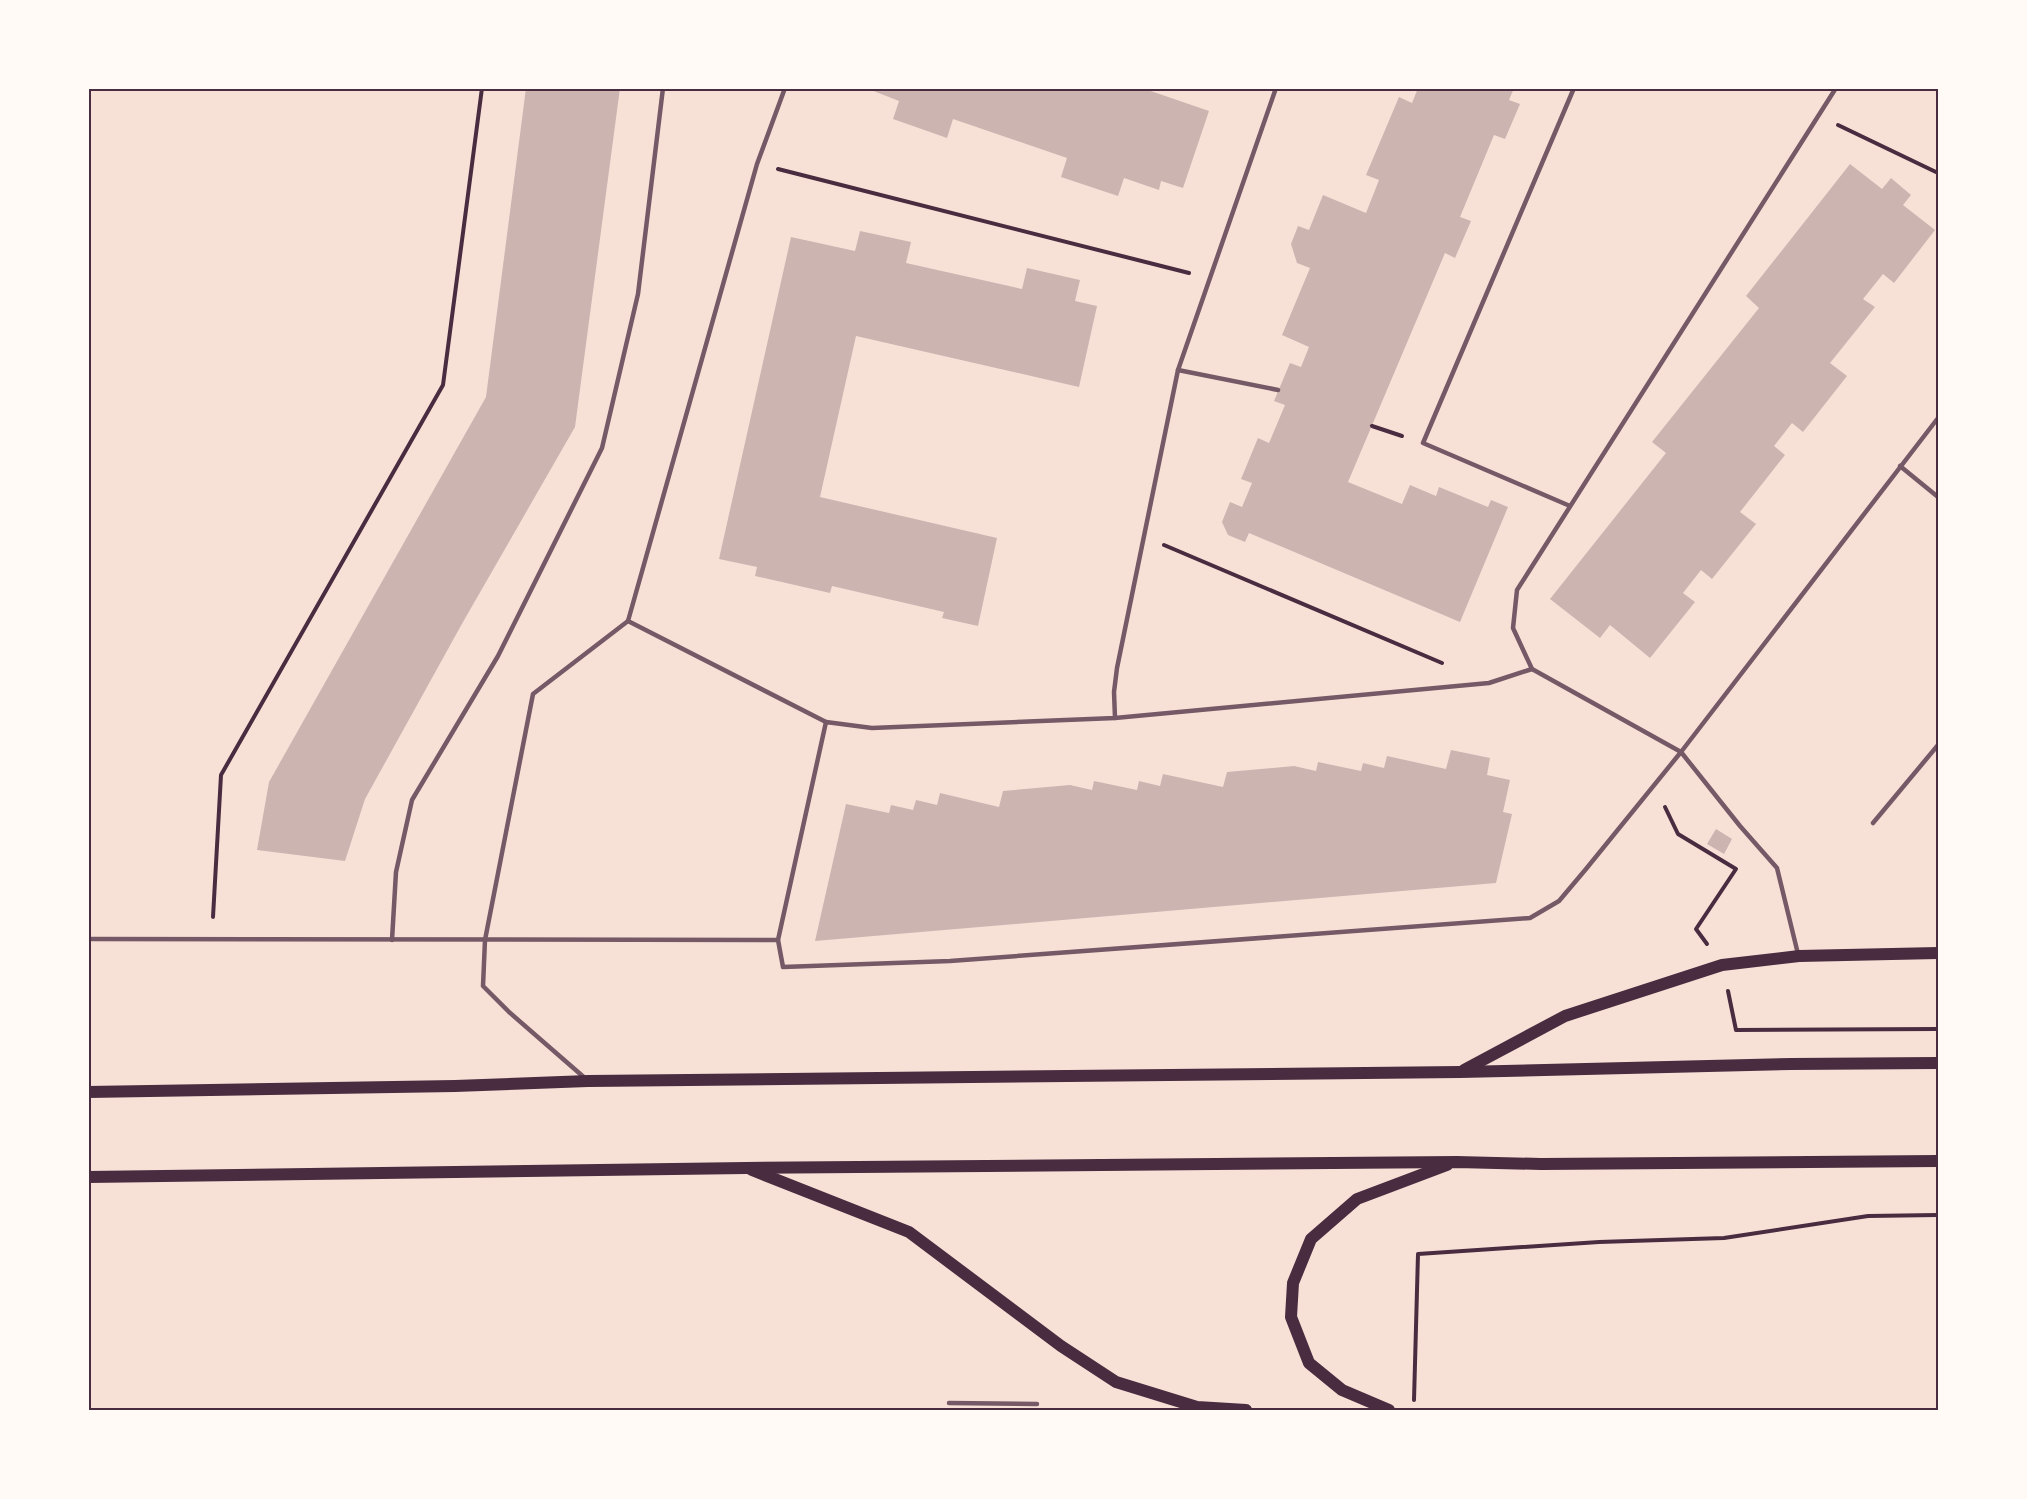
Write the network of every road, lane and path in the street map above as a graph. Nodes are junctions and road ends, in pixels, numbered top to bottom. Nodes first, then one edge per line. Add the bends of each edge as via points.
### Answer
1 (482, 88) edge
2 (663, 88) edge
3 (785, 88) edge
4 (1276, 88) edge
5 (1574, 88) edge
6 (1836, 88) edge
7 (1819, 116) junction
8 (757, 164) junction
9 (1938, 173) edge
10 (1209, 278) junction
11 (1178, 370) junction
12 (1278, 390) dead end
13 (1938, 418) edge
14 (1372, 426) dead end
15 (1423, 443) junction
16 (1900, 466) junction
17 (1938, 497) edge
18 (1570, 506) junction
19 (1144, 537) junction
20 (628, 621) junction
21 (1446, 665) dead end
22 (1532, 669) junction
23 (1115, 718) junction
24 (826, 722) junction
25 (1938, 745) edge
26 (1680, 752) junction
27 (1654, 784) junction
28 (1874, 823) dead end
29 (88, 939) edge
30 (212, 939) junction
31 (392, 940) junction
32 (485, 940) junction
33 (778, 940) junction
34 (1938, 953) edge
35 (1799, 956) junction
36 (1722, 965) junction
37 (1938, 1029) edge
38 (1938, 1063) edge
39 (1460, 1072) junction
40 (588, 1081) junction
41 (88, 1092) edge
42 (1938, 1161) edge
43 (1456, 1162) junction
44 (746, 1168) junction
45 (88, 1176) edge
46 (1938, 1215) edge
47 (949, 1403) dead end
48 (1037, 1404) dead end
49 (1246, 1410) edge
50 (1389, 1410) edge
51 (1414, 1410) edge

1 - 30 path via 443,385 221,775
2 - 31 lane via 638,294 602,448 498,656 412,800 396,872
3 - 8 lane
4 - 10 lane
5 - 15 lane
6 - 7 lane
7 - 9 path
7 - 18 lane
8 - 10 path
8 - 20 lane
10 - 11 lane
11 - 12 lane
11 - 19 lane
13 - 16 lane
14 - 15 path
15 - 18 lane
16 - 17 lane
16 - 26 lane
18 - 22 lane via 1517,590 1513,628
19 - 21 path
19 - 23 lane via 1117,668
20 - 24 lane
20 - 32 lane via 533,694
22 - 23 lane via 1489,683
22 - 26 lane
23 - 24 lane via 872,728
24 - 33 lane
25 - 28 lane
26 - 27 lane
26 - 35 lane via 1777,868
27 - 33 lane via 1559,901 1530,918 950,961 783,967
27 - 36 path via 1678,834 1736,869 1696,929
29 - 30 lane
30 - 31 lane
31 - 32 lane
32 - 33 lane
32 - 40 lane via 483,986
34 - 35 main road
35 - 36 main road
36 - 37 path via 1736,1030
36 - 39 main road via 1565,1016
38 - 39 main road
39 - 40 main road
40 - 41 main road
42 - 43 main road
43 - 44 main road
43 - 50 main road via 1357,1199 1311,1239 1293,1283 1291,1317 1309,1363 1342,1390
44 - 45 main road
44 - 49 main road via 909,1232 1061,1346 1116,1382 1197,1407
46 - 51 path via 1868,1216 1724,1238 1419,1254
47 - 48 lane

